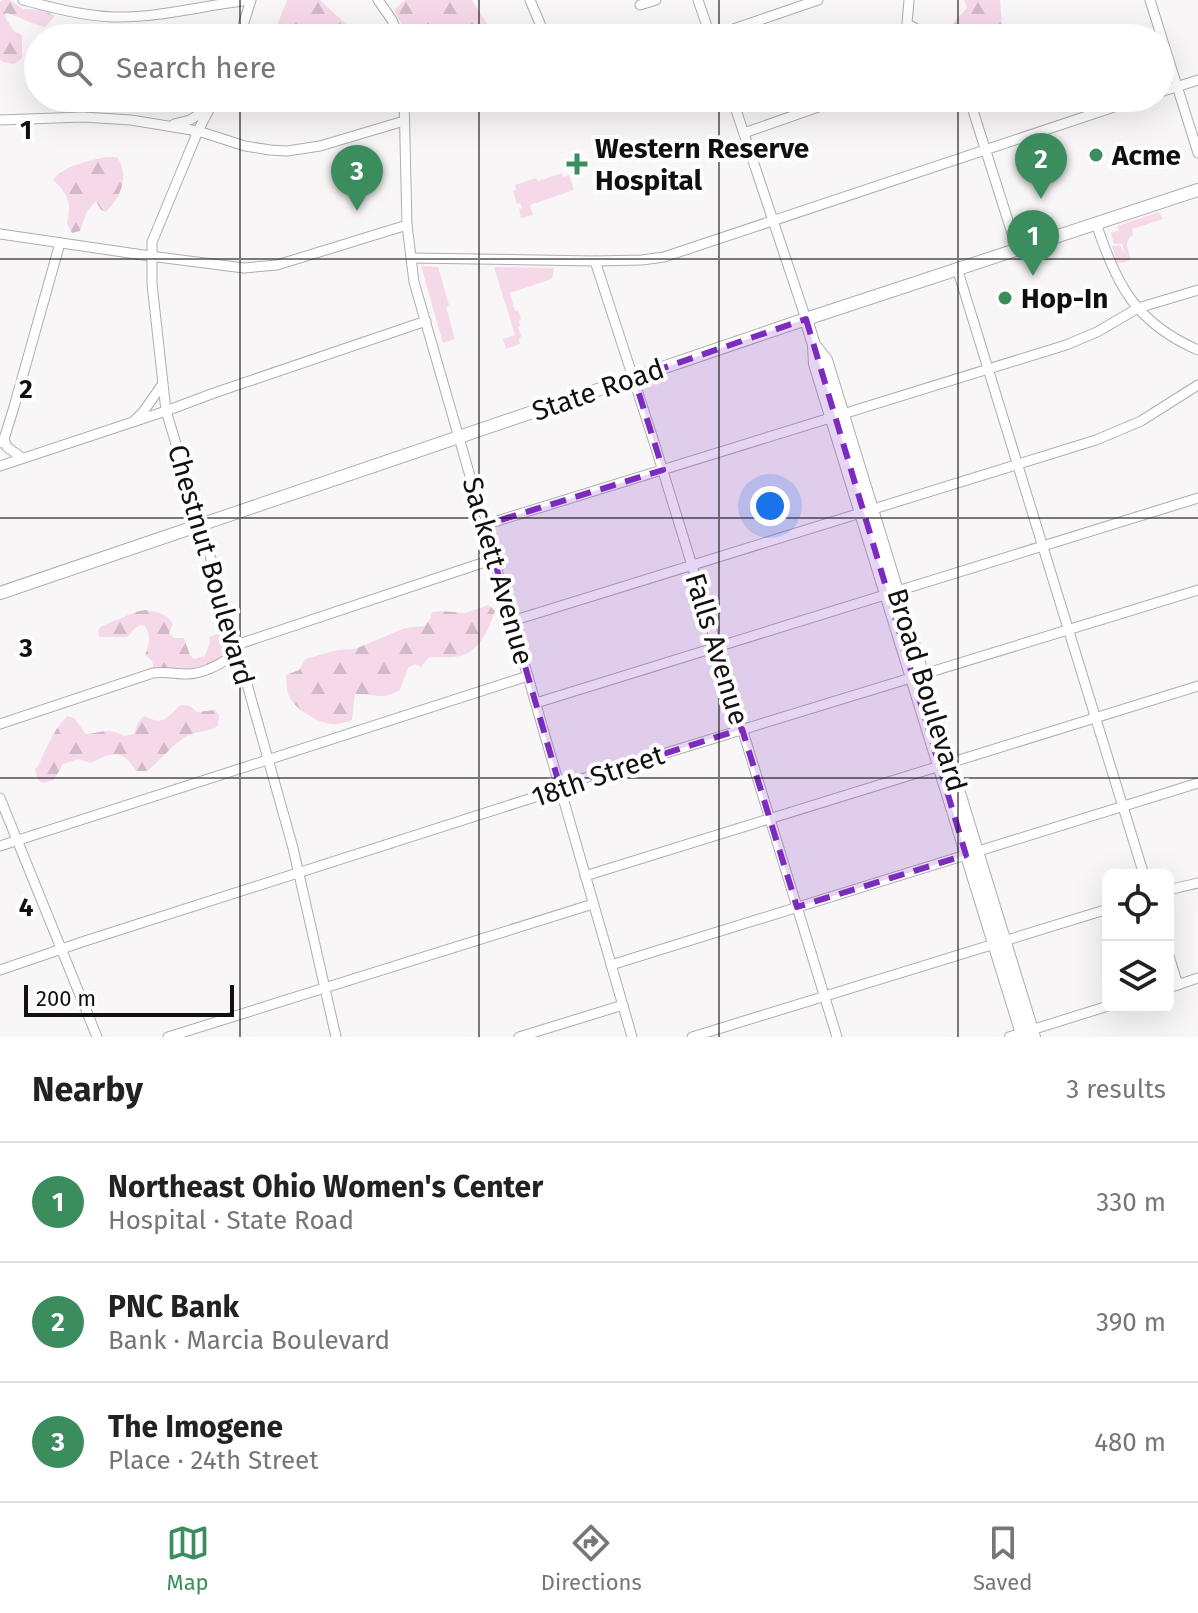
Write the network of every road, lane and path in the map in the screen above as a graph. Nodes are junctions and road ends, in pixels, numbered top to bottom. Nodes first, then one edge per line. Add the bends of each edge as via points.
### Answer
1 (23, 0) edge
2 (250, 0) edge
3 (378, 0) edge
4 (530, 0) edge
5 (656, 0) edge
6 (698, 0) edge
7 (818, 0) edge
8 (909, 0) edge
9 (1150, 0) edge
10 (640, 5) dead end
11 (243, 24) edge
12 (394, 24) edge
13 (540, 24) edge
14 (706, 24) edge
15 (748, 24) edge
16 (907, 24) edge
17 (1157, 24) edge
18 (1174, 77) edge
19 (1198, 80) edge
20 (1177, 87) junction
21 (1174, 88) edge
22 (201, 112) edge
23 (208, 112) edge
24 (404, 112) edge
25 (737, 112) edge
26 (804, 112) edge
27 (973, 112) edge
28 (1098, 112) edge
29 (0, 120) edge
30 (404, 121) junction
31 (168, 126) junction
32 (198, 131) junction
33 (744, 133) junction
34 (984, 149) junction
35 (1198, 153) edge
36 (1198, 190) edge
37 (773, 221) junction
38 (1096, 223) junction
39 (407, 225) junction
40 (0, 234) edge
41 (60, 243) junction
42 (1017, 249) junction
43 (150, 256) junction
44 (411, 258) junction
45 (595, 261) junction
46 (957, 268) junction
47 (1198, 290) edge
48 (1138, 308) junction
49 (806, 319) junction
50 (426, 321) junction
51 (1198, 350) edge
52 (988, 369) junction
53 (634, 378) junction
54 (162, 385) junction
55 (1198, 385) edge
56 (166, 411) junction
57 (837, 416) junction
58 (134, 421) junction
59 (459, 438) junction
60 (2, 441) edge
61 (22, 458) junction
62 (1018, 465) junction
63 (0, 466) edge
64 (663, 470) junction
65 (1198, 498) edge
66 (866, 511) junction
67 (201, 525) junction
68 (484, 525) junction
69 (1043, 546) junction
70 (494, 559) junction
71 (691, 565) junction
72 (1198, 590) edge
73 (892, 592) junction
74 (0, 593) edge
75 (512, 621) junction
76 (1068, 629) junction
77 (717, 647) junction
78 (237, 649) junction
79 (916, 675) junction
80 (528, 676) junction
81 (1198, 686) edge
82 (536, 703) junction
83 (1096, 718) junction
84 (0, 724) edge
85 (742, 729) junction
86 (268, 759) junction
87 (944, 764) junction
88 (1198, 783) edge
89 (560, 787) junction
90 (0, 798) edge
91 (1123, 806) junction
92 (769, 818) junction
93 (17, 840) junction
94 (0, 846) edge
95 (971, 854) junction
96 (1142, 869) edge
97 (299, 873) junction
98 (585, 876) junction
99 (1198, 883) edge
100 (1174, 889) edge
101 (593, 904) junction
102 (797, 907) junction
103 (1102, 911) edge
104 (999, 942) junction
105 (61, 949) junction
106 (611, 965) junction
107 (0, 970) edge
108 (1198, 978) edge
109 (1174, 986) edge
110 (325, 989) junction
111 (825, 996) junction
112 (623, 1005) junction
113 (1102, 1008) edge
114 (1024, 1035) edge
115 (97, 1037) edge
116 (168, 1037) edge
117 (336, 1037) edge
118 (519, 1037) edge
119 (632, 1037) edge
120 (692, 1037) edge
121 (837, 1037) edge

1 - 2 street via 114,17
2 - 11 street
3 - 12 street
4 - 13 street
5 - 10 street
6 - 14 street
7 - 15 street
8 - 16 street
9 - 17 street
18 - 20 street
19 - 20 street
20 - 21 street
20 - 35 street
22 - 31 street
23 - 32 street, Chestnut Boulevard
24 - 30 street, Sackett Avenue
25 - 33 street, Broad Boulevard
26 - 33 street
27 - 34 street
28 - 34 street
29 - 31 street via 83,117
30 - 32 street via 287,151 240,146
30 - 39 street, Sackett Avenue
31 - 32 street
32 - 43 street, Chestnut Boulevard via 153,237
33 - 37 street, Broad Boulevard
34 - 37 street
34 - 42 street
36 - 38 main road, State Road
37 - 45 street via 664,257
37 - 49 street, Broad Boulevard
38 - 42 main road, State Road
38 - 48 street via 1115,274
39 - 43 street via 273,266 244,268
39 - 44 street, Sackett Avenue
40 - 41 street
41 - 43 street
41 - 60 street
42 - 46 main road, State Road
43 - 54 street, Chestnut Boulevard
44 - 45 street
44 - 50 street, Sackett Avenue
45 - 53 street, Falls Avenue
46 - 49 main road, State Road
46 - 52 street
47 - 48 street
48 - 51 street
48 - 52 street via 1085,338
49 - 53 main road, State Road
49 - 57 main road, Broad Boulevard via 814,345 826,360
50 - 56 street
50 - 59 street, Sackett Avenue
52 - 57 street
52 - 62 street
53 - 59 main road, State Road
53 - 64 street, Falls Avenue
54 - 56 street, Chestnut Boulevard
54 - 58 street
55 - 62 street via 1116,433
56 - 58 street
56 - 67 street, Chestnut Boulevard
57 - 64 street
57 - 66 main road, Broad Boulevard
58 - 61 street
59 - 67 main road, State Road
59 - 68 street, Sackett Avenue
60 - 61 street
61 - 63 street
62 - 66 street
62 - 69 street
64 - 68 street
64 - 71 street, Falls Avenue
65 - 69 street
66 - 71 street
66 - 73 main road, Broad Boulevard
67 - 74 main road, State Road
67 - 78 street, Chestnut Boulevard
68 - 70 street, Sackett Avenue
69 - 73 street
69 - 76 street
70 - 75 street, Sackett Avenue
70 - 78 street
71 - 75 street
71 - 77 street, Falls Avenue
72 - 76 street, 18th Street
73 - 77 street
73 - 79 main road, Broad Boulevard
75 - 80 street, Sackett Avenue
76 - 79 street, 18th Street
76 - 83 street
77 - 82 street
77 - 85 street, Falls Avenue
78 - 84 street via 204,671 153,673
78 - 86 street, Chestnut Boulevard
79 - 85 street, 18th Street
79 - 87 main road, Broad Boulevard
80 - 82 street, Sackett Avenue
80 - 86 street
81 - 83 street
82 - 89 street, Sackett Avenue
83 - 87 street
83 - 91 street
85 - 89 street, 18th Street
85 - 92 street, Falls Avenue
86 - 93 street
86 - 97 street, Chestnut Boulevard
87 - 92 street
87 - 95 main road, Broad Boulevard
88 - 91 street
89 - 97 street, 18th Street
89 - 98 street, Sackett Avenue
90 - 93 street
91 - 95 street
91 - 96 street
92 - 98 street
92 - 102 street, Falls Avenue
93 - 94 street
93 - 105 street
95 - 102 street
95 - 104 main road, Broad Boulevard
97 - 105 street, 18th Street
97 - 110 street, Chestnut Boulevard
98 - 101 street, Sackett Avenue
99 - 100 street
101 - 106 street, Sackett Avenue
101 - 110 street
102 - 106 street
102 - 111 street, Falls Avenue
103 - 104 street
104 - 111 street
104 - 114 main road, Broad Boulevard
105 - 107 street, 18th Street
105 - 115 street
106 - 112 street, Sackett Avenue
108 - 109 street
110 - 116 street
110 - 117 street, Chestnut Boulevard
111 - 120 street
111 - 121 street, Falls Avenue
112 - 118 street
112 - 119 street, Sackett Avenue
113 - 114 street

